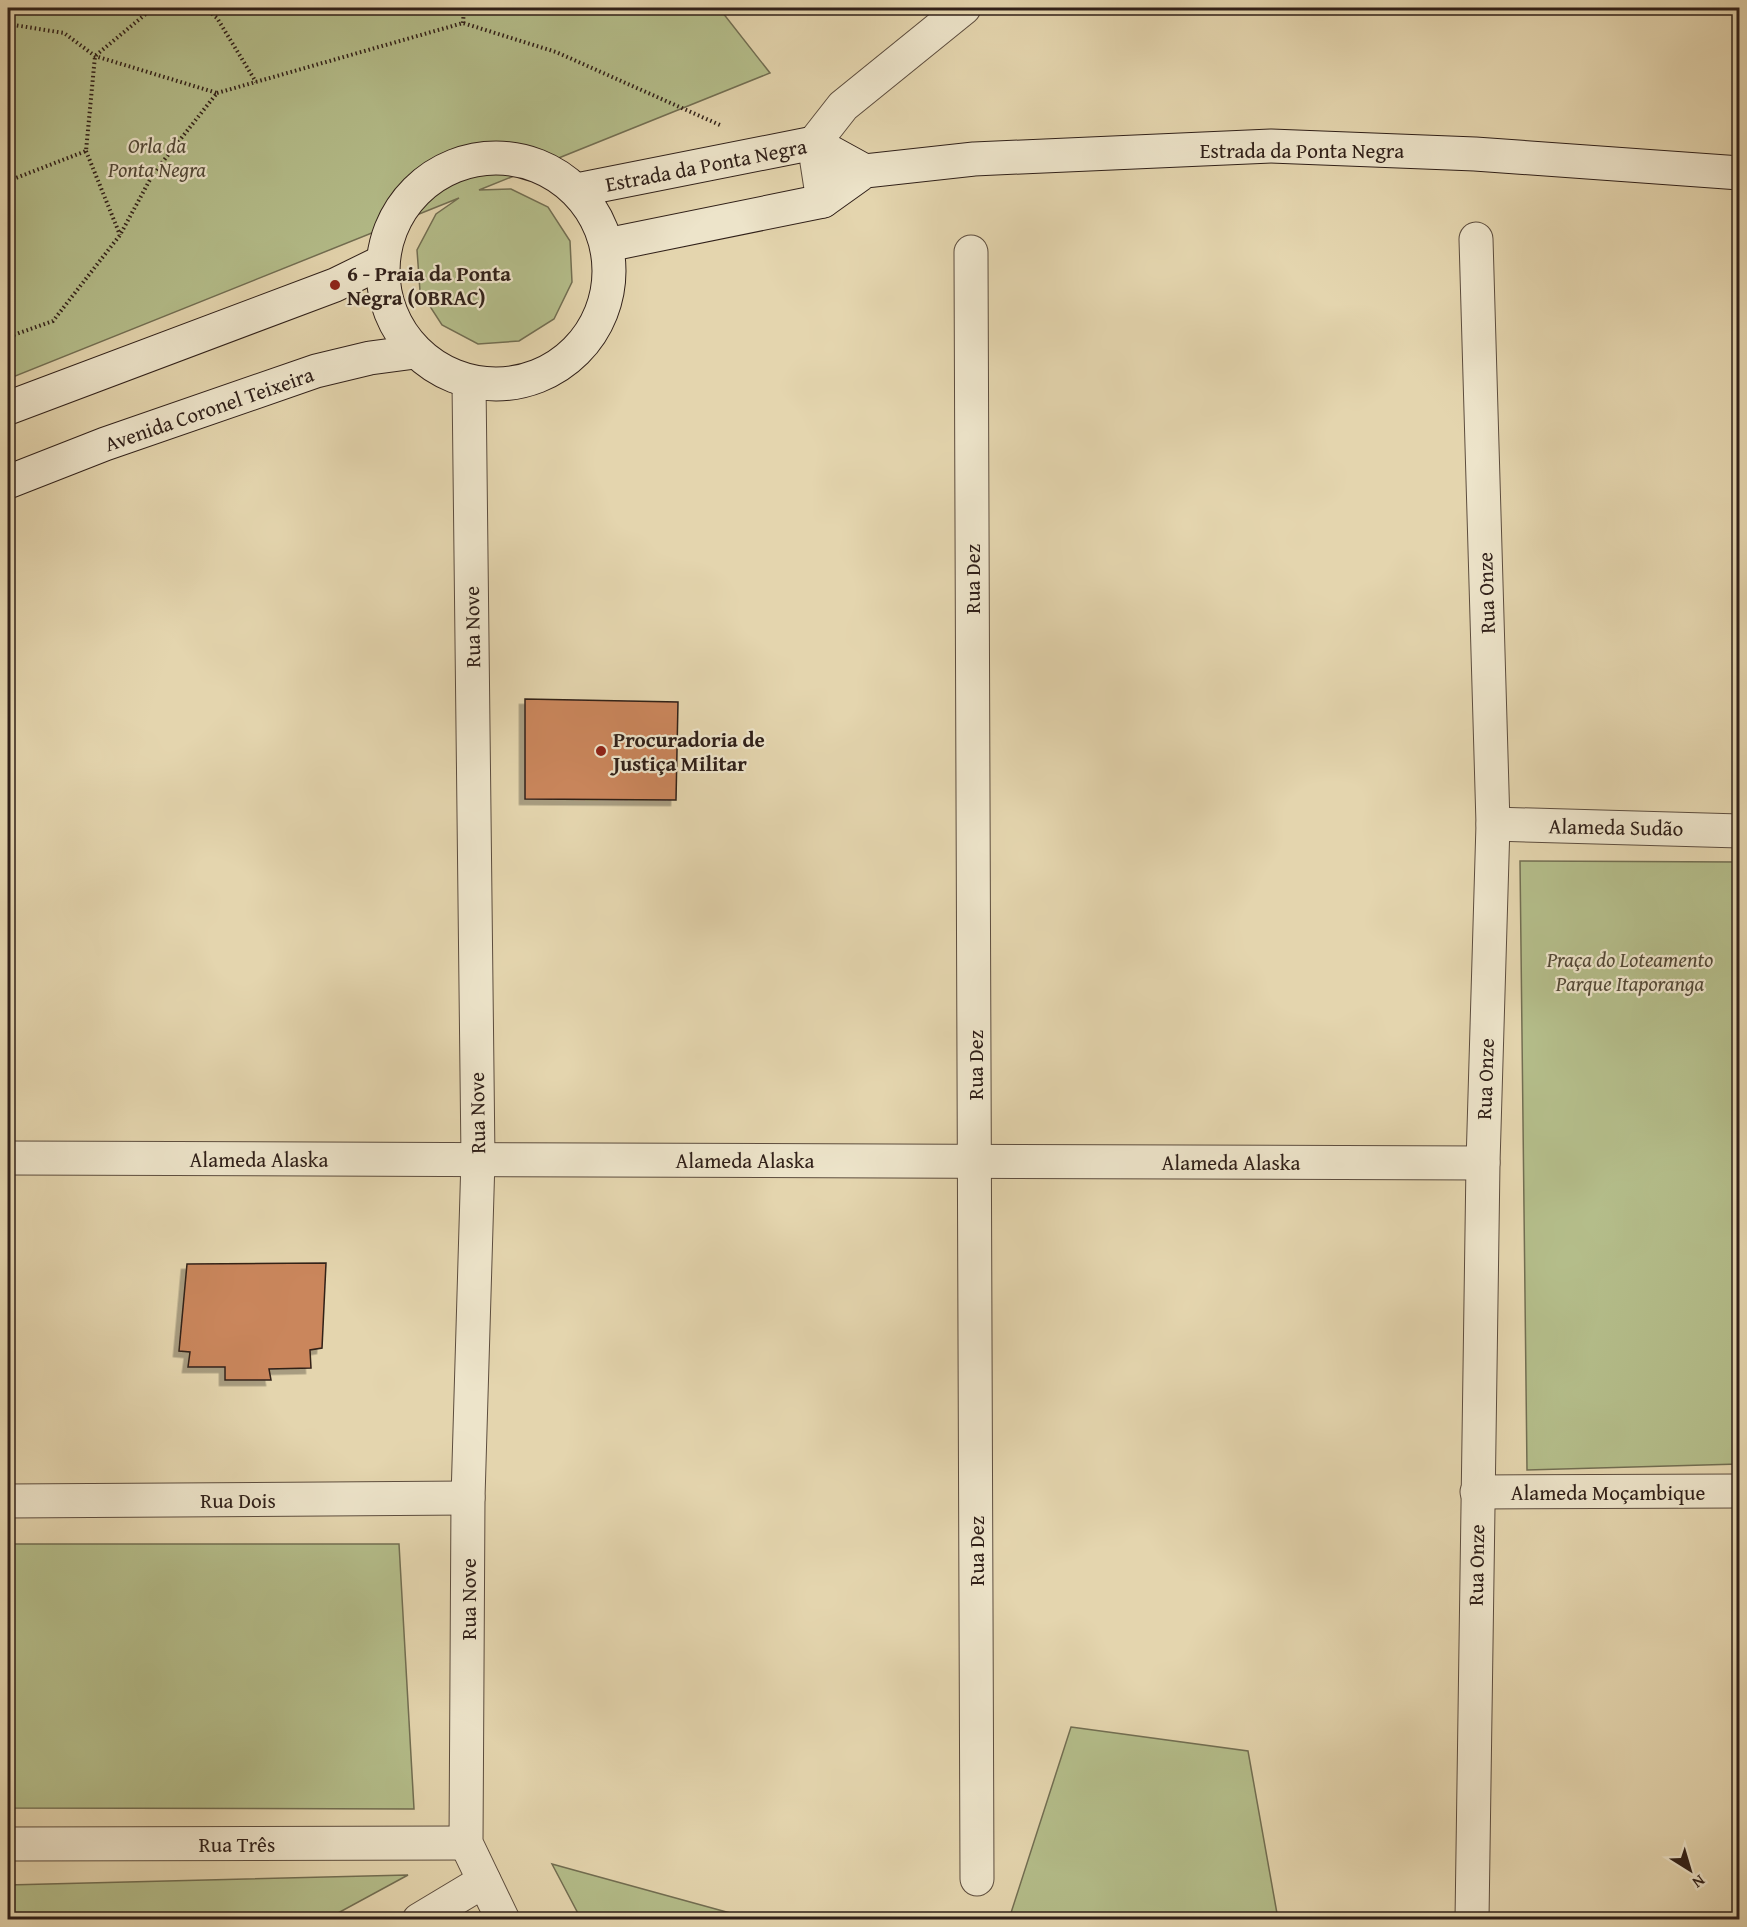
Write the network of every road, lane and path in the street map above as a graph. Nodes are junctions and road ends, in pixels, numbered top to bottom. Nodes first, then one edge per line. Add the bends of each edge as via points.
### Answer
1 (153, 8) edge
2 (205, 8) edge
3 (464, 8) edge
4 (963, 8) edge
5 (463, 23) junction
6 (8, 24) edge
7 (95, 56) junction
8 (256, 82) junction
9 (217, 93) junction
10 (726, 127) dead end
11 (814, 143) junction
12 (86, 151) junction
13 (865, 171) junction
14 (1740, 173) edge
15 (8, 181) edge
16 (576, 190) junction
17 (823, 201) junction
18 (120, 235) junction
19 (1476, 238) dead end
20 (607, 245) junction
21 (971, 252) dead end
22 (382, 262) junction
23 (8, 338) edge
24 (415, 351) junction
25 (469, 382) junction
26 (8, 408) edge
27 (8, 483) edge
28 (1492, 824) junction
29 (1740, 831) edge
30 (8, 1158) edge
31 (478, 1159) junction
32 (975, 1161) junction
33 (1483, 1163) junction
34 (1740, 1491) edge
35 (1477, 1492) junction
36 (468, 1498) junction
37 (8, 1501) edge
38 (466, 1844) junction
39 (8, 1845) edge
40 (976, 1879) dead end
41 (484, 1881) junction
42 (419, 1920) edge
43 (504, 1920) edge
44 (1472, 1920) edge

1 - 7 path
2 - 8 path via 217,18
3 - 5 path
4 - 11 street via 843,106
5 - 8 path
5 - 10 path via 556,52
6 - 7 path via 64,33
7 - 9 path
7 - 12 path
8 - 9 path
9 - 18 path via 153,174
11 - 13 street, Estrada da Ponta Negra
11 - 16 street, Estrada da Ponta Negra
11 - 17 street
12 - 15 path
12 - 18 path
13 - 14 street, Estrada da Ponta Negra via 974,159 1271,146 1476,154
13 - 17 street, Estrada da Ponta Negra
16 - 20 street via 596,216
16 - 22 street via 547,169 511,159 474,160 440,173 411,196 391,226
17 - 20 street, Estrada da Ponta Negra
18 - 23 path via 53,321
19 - 28 street, Rua Onze
20 - 25 street via 609,283 599,321 576,351 545,374 507,385
21 - 32 street, Rua Dez
22 - 24 street via 384,296 395,327
22 - 26 street via 335,285
24 - 25 street via 441,372
24 - 27 street, Avenida Coronel Teixeira via 316,371 105,444
25 - 31 street, Rua Nove
28 - 29 street, Alameda Sudão
28 - 33 street, Rua Onze
30 - 31 street, Alameda Alaska
31 - 32 street, Alameda Alaska
31 - 36 street, Rua Nove
32 - 33 street, Alameda Alaska
32 - 40 street, Rua Dez
33 - 35 street, Rua Onze
34 - 35 street, Alameda Moçambique
35 - 44 street, Rua Onze
36 - 37 street, Rua Dois
36 - 38 street, Rua Nove
38 - 39 street, Rua Três
38 - 41 street
41 - 42 street
41 - 43 street

